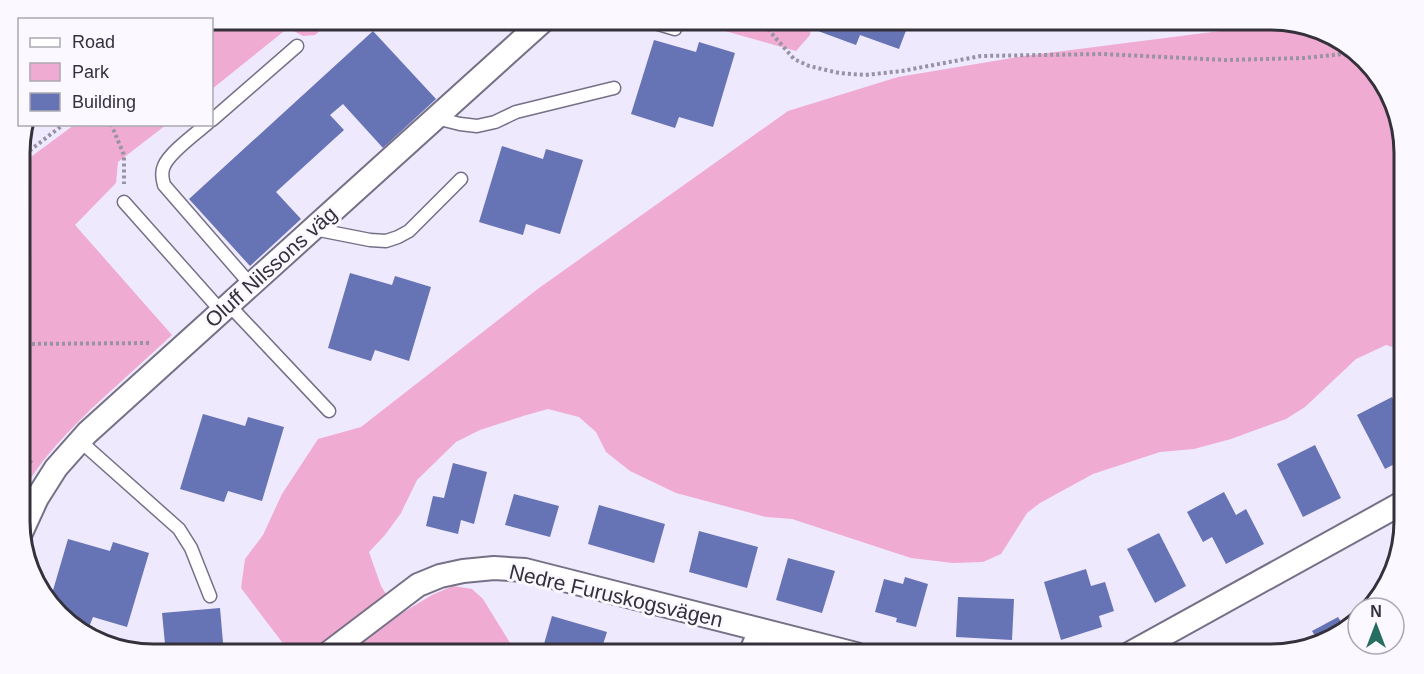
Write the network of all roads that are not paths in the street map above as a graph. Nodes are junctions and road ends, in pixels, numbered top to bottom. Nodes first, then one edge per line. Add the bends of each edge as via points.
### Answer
1 (533, 30) edge
2 (297, 46) dead end
3 (614, 88) dead end
4 (436, 118) junction
5 (213, 119) edge
6 (205, 126) edge
7 (461, 179) dead end
8 (124, 202) road end
9 (314, 229) junction
10 (251, 285) junction
11 (226, 308) junction
12 (329, 411) dead end
13 (80, 441) junction
14 (1394, 508) edge
15 (30, 513) edge
16 (210, 596) dead end
17 (760, 630) junction
18 (340, 644) edge
19 (754, 644) edge
20 (816, 644) edge
21 (1148, 644) edge

1 - 4 street, Oluff Nilssons väg
2 - 5 lane
3 - 4 lane via 516,112 477,126
4 - 9 street, Oluff Nilssons väg
6 - 10 lane via 168,158 163,167 164,185
7 - 9 lane via 409,231 398,237 370,240
8 - 11 lane
9 - 10 street, Oluff Nilssons väg
10 - 11 street, Oluff Nilssons väg
11 - 12 lane
11 - 13 street, Oluff Nilssons väg
13 - 15 street, Oluff Nilssons väg via 56,468
13 - 16 lane via 179,529
14 - 21 street
17 - 18 street, Nedre Furuskogsvägen via 525,570 494,568 440,576 418,585
17 - 19 street
17 - 20 street, Nedre Furuskogsvägen

